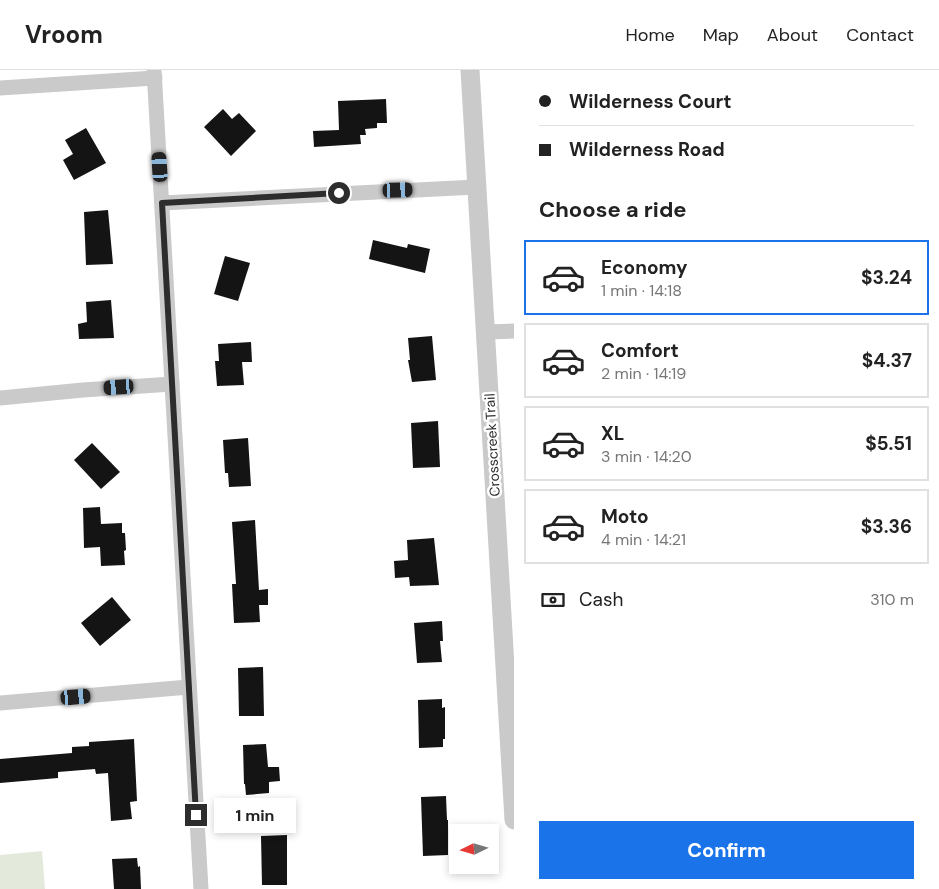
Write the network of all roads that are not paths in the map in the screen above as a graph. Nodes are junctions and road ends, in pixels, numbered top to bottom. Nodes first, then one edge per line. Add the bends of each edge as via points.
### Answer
1 (470, 70) edge
2 (154, 74) edge
3 (0, 88) edge
4 (476, 187) junction
5 (162, 203) junction
6 (514, 331) edge
7 (486, 332) junction
8 (172, 384) junction
9 (0, 398) edge
10 (189, 687) junction
11 (0, 703) edge
12 (514, 820) edge
13 (201, 889) edge

1 - 4 street, Crosscreek Trail
2 - 3 street
2 - 5 street
4 - 5 street
4 - 7 street, Crosscreek Trail
5 - 8 street
6 - 7 street
7 - 12 street, Crosscreek Trail
8 - 9 street
8 - 10 street
10 - 11 street
10 - 13 street

